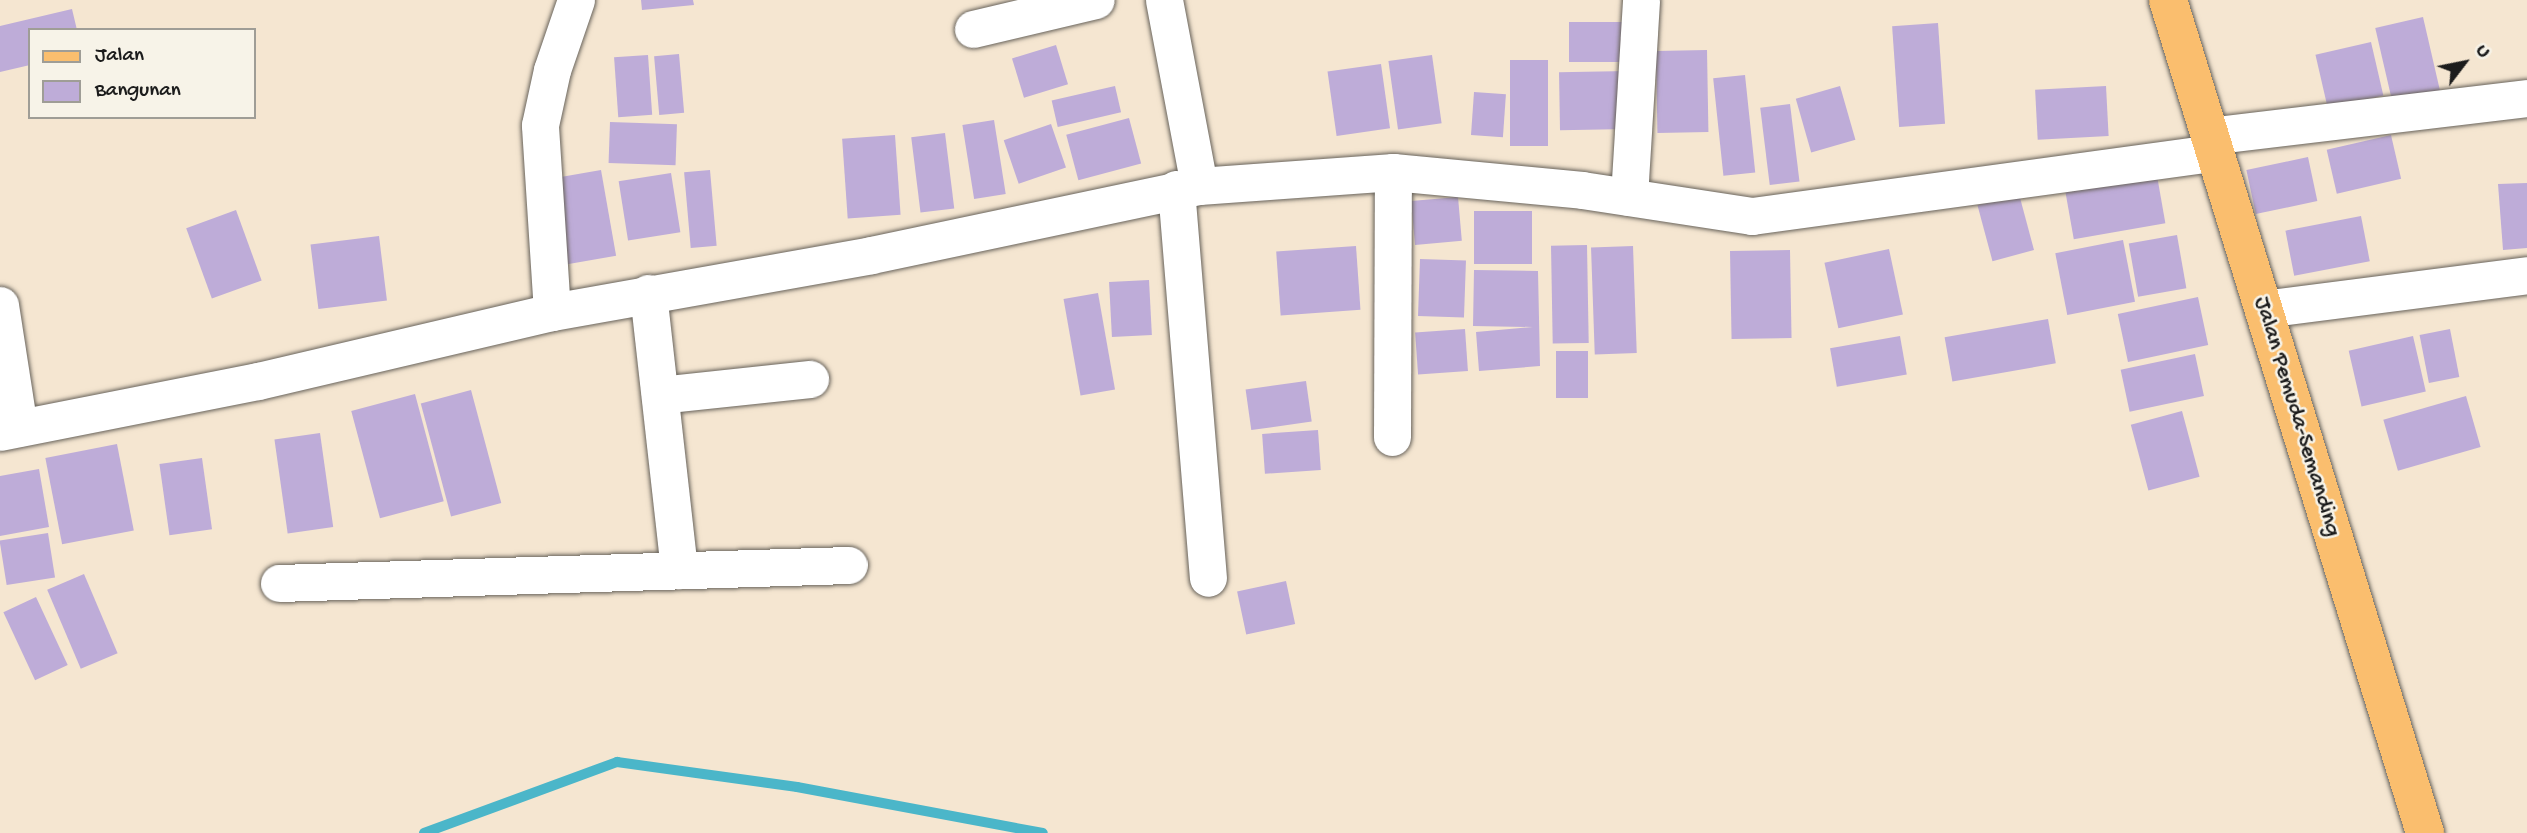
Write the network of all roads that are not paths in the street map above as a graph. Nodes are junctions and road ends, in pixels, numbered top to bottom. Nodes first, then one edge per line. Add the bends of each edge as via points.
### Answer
1 (576, 0) edge
2 (1096, 0) edge
3 (1164, 0) edge
4 (1641, 0) edge
5 (2168, 0) edge
6 (973, 29) dead end
7 (2527, 98) edge
8 (2211, 144) junction
9 (1393, 172) junction
10 (1187, 188) junction
11 (1629, 197) junction
12 (2527, 275) edge
13 (648, 293) junction
14 (0, 306) edge
15 (2263, 309) junction
16 (552, 312) junction
17 (810, 379) dead end
18 (660, 395) junction
19 (9, 430) edge
20 (1392, 437) dead end
21 (849, 565) dead end
22 (679, 570) junction
23 (1208, 579) dead end
24 (279, 583) dead end
25 (2425, 833) edge

1 - 16 street via 552,70 540,125
2 - 6 street
3 - 10 street
4 - 11 street
5 - 8 main road, Jalan Pemuda-Semanding
7 - 8 street
8 - 11 street via 1752,216
8 - 15 main road, Jalan Pemuda-Semanding
9 - 10 street
9 - 11 street
9 - 20 street
10 - 13 street via 871,255
10 - 23 street
12 - 15 street
13 - 16 street
13 - 18 street
14 - 19 street
15 - 25 main road, Jalan Pemuda-Semanding
16 - 19 street via 258,381
17 - 18 street
18 - 22 street
21 - 22 street
22 - 24 street

